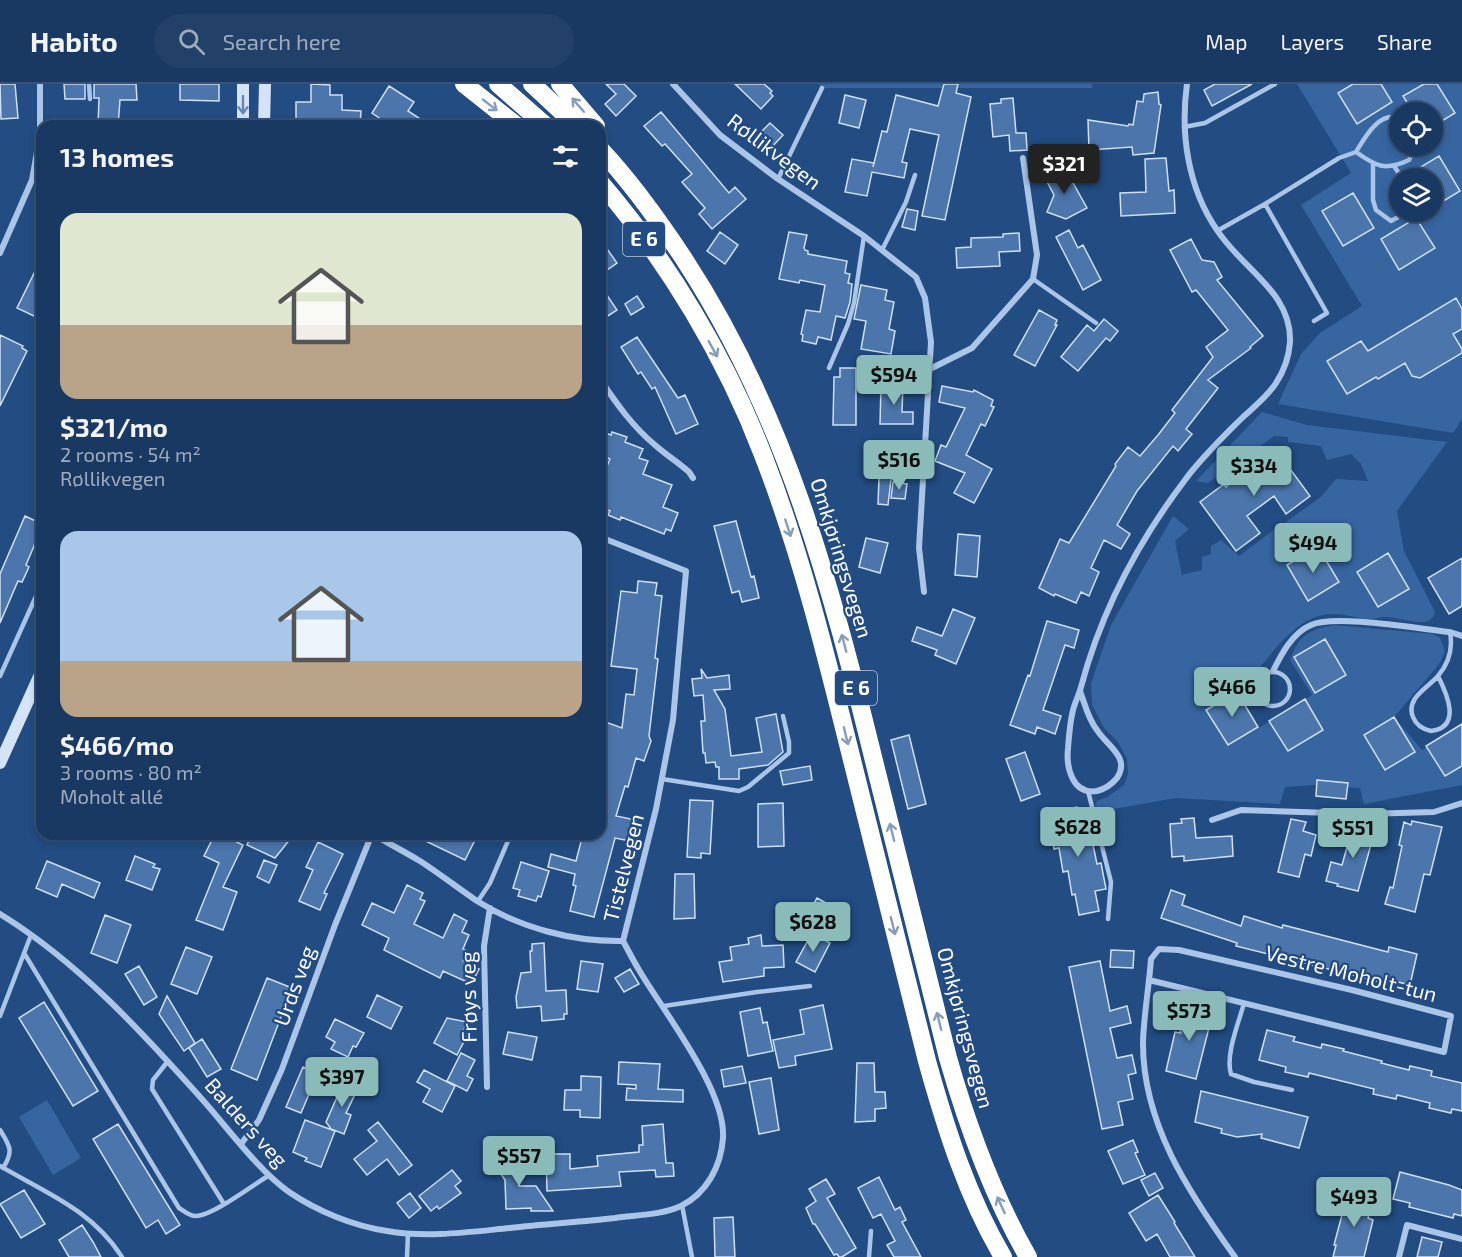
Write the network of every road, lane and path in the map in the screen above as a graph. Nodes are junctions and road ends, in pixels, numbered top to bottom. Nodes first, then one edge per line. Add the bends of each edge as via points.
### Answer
1 (40, 84) edge
2 (89, 84) edge
3 (243, 84) edge
4 (265, 84) edge
5 (464, 84) edge
6 (498, 84) edge
7 (532, 84) edge
8 (560, 84) edge
9 (673, 84) edge
10 (1187, 84) edge
11 (1275, 84) edge
12 (822, 88) dead end
13 (90, 99) dead end
14 (1389, 117) edge
15 (40, 120) edge
16 (243, 120) edge
17 (264, 120) edge
18 (509, 120) edge
19 (539, 120) edge
20 (571, 120) edge
21 (591, 120) edge
22 (1184, 127) junction
23 (1356, 152) junction
24 (606, 153) edge
25 (1411, 156) edge
26 (36, 158) edge
27 (1023, 158) dead end
28 (1373, 164) junction
29 (1394, 166) joint
30 (915, 175) dead end
31 (778, 179) junction
32 (32, 180) junction
33 (36, 180) edge
34 (606, 190) edge
35 (1265, 204) junction
36 (1389, 220) edge
37 (1217, 231) junction
38 (864, 236) junction
39 (882, 250) junction
40 (0, 253) edge
41 (1033, 279) junction
42 (1314, 321) dead end
43 (1096, 323) dead end
44 (829, 368) dead end
45 (930, 369) junction
46 (606, 388) edge
47 (693, 477) dead end
48 (606, 539) edge
49 (924, 592) dead end
50 (36, 596) edge
51 (1450, 632) junction
52 (1462, 636) edge
53 (1273, 672) junction
54 (0, 676) edge
55 (1438, 676) junction
56 (36, 683) edge
57 (1080, 691) junction
58 (783, 716) dead end
59 (0, 763) edge
60 (662, 779) junction
61 (1088, 791) junction
62 (1462, 803) edge
63 (1212, 820) dead end
64 (370, 840) edge
65 (382, 840) edge
66 (508, 840) edge
67 (478, 901) junction
68 (490, 908) junction
69 (0, 914) edge
70 (1108, 919) dead end
71 (31, 935) junction
72 (622, 941) junction
73 (24, 953) junction
74 (1149, 980) junction
75 (810, 986) dead end
76 (1244, 1003) junction
77 (664, 1006) junction
78 (0, 1016) edge
79 (168, 1061) junction
80 (487, 1087) dead end
81 (1292, 1090) dead end
82 (0, 1130) edge
83 (241, 1144) junction
84 (1, 1167) edge
85 (268, 1176) junction
86 (224, 1204) junction
87 (682, 1205) junction
88 (871, 1231) dead end
89 (408, 1234) junction
90 (1462, 1239) edge
91 (122, 1257) edge
92 (407, 1257) edge
93 (692, 1257) edge
94 (869, 1257) edge
95 (1003, 1257) edge
96 (1028, 1257) edge
97 (1235, 1257) edge
98 (1399, 1257) edge

1 - 15 street
2 - 13 lane
3 -> 16 main road
4 - 17 main road
5 -> 18 highway
6 - 19 highway
7 - 20 highway
21 -> 8 highway
9 - 31 street, Røllikvegen via 720,135
10 - 22 street
11 - 22 lane via 1205,123
12 - 31 lane
14 - 23 lane via 1370,131
22 - 37 street via 1192,176
23 - 28 lane
23 - 35 lane
96 -> 24 highway, Omkjøringsvegen / E 6 via 985,1172 964,1115 838,620 792,476 758,392 702,286
25 - 29 lane
26 - 32 street
27 - 41 street via 1037,255
28 - 29 lane
28 - 36 lane via 1373,200 1376,210
30 - 39 lane
31 - 38 street, Røllikvegen
32 - 33 street
32 - 40 street
34 -> 95 highway, Omkjøringsvegen / E 6 via 684,298 740,400 763,454 818,626 944,1122 964,1177
35 - 37 lane
35 - 42 lane via 1327,313
37 - 57 street via 1281,303 1290,328 1286,362 1276,384 1211,448 1160,514 1118,588 1087,662
38 - 39 street, Røllikvegen
38 - 44 lane via 854,303
39 - 45 street, Røllikvegen via 916,277 925,298
41 - 43 lane
41 - 45 street via 972,348
45 - 49 street, Røllikvegen via 919,548
46 - 47 street via 638,429
48 - 60 street, Tistelvegen via 687,571 673,720
50 - 54 lane
51 - 52 street
51 - 53 street via 1327,621 1310,625 1297,634
51 - 55 lane via 1449,657
53 - 53 lane via 1262,675 1256,691 1262,702 1272,706 1284,703 1291,688 1287,678
55 - 55 lane via 1420,692 1412,706 1415,720 1425,729 1444,726 1449,721 1448,698
56 - 59 main road
57 - 61 street via 1069,731 1068,767 1076,784
57 - 61 street via 1091,722 1116,751 1121,763 1118,775 1108,786
58 - 60 lane via 789,753 748,788 739,791
60 - 72 street, Tistelvegen
61 - 70 lane via 1111,882
62 - 63 street via 1434,812 1241,810
64 - 83 street, Urds veg via 273,1091 259,1120
65 - 67 street
66 - 67 lane
67 - 68 street
68 - 72 street via 556,934
68 - 80 street, Frøys veg via 484,946
69 - 71 street, Balders veg
71 - 73 lane
71 - 79 street, Balders veg via 114,1004
72 - 77 street, Tistelvegen
73 - 78 lane
73 - 86 lane via 179,1208 196,1216
74 - 76 street, Vestre Moholt-tun
74 - 76 street, Vestre Moholt-tun via 1151,959 1158,949 1179,950 1299,976 1451,1017 1444,1052
74 - 97 street via 1144,1051 1155,1119 1201,1208
75 - 77 lane
76 - 81 lane via 1228,1067 1231,1074
77 - 87 street, Tistelvegen via 716,1098 723,1134 717,1169 697,1194
79 - 83 street, Balders veg
79 - 86 lane via 153,1080 152,1089
82 - 84 lane via 10,1149 9,1158
83 - 85 street, Balders veg
84 - 91 lane via 91,1220
85 - 86 lane
85 - 89 street, Balders veg via 289,1192 341,1218
87 - 89 street, Balders veg via 572,1223
87 - 93 lane
88 - 94 lane
89 - 92 lane
90 - 98 street via 1407,1225

